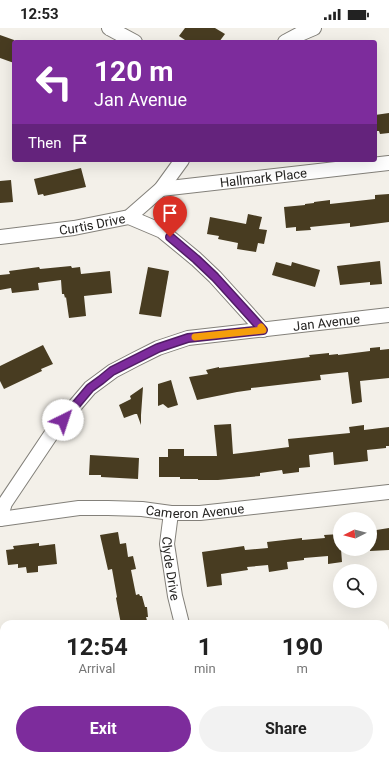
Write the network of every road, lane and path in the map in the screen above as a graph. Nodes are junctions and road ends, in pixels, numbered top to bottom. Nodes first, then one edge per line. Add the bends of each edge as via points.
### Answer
1 (109, 28) edge
2 (314, 28) edge
3 (131, 40) edge
4 (289, 40) edge
5 (181, 162) edge
6 (389, 163) edge
7 (161, 189) junction
8 (129, 217) junction
9 (0, 237) edge
10 (389, 315) edge
11 (263, 330) junction
12 (389, 492) edge
13 (171, 513) junction
14 (0, 519) edge
15 (181, 620) edge

1 - 3 street
2 - 4 street
5 - 7 street, Curtis Drive
6 - 7 street, Hallmark Place
7 - 8 street, Curtis Drive
8 - 9 street, Curtis Drive via 74,228
8 - 11 street via 162,231 196,259
10 - 11 street, Jan Avenue
11 - 14 street, Jan Avenue via 188,338 158,348 112,371 90,388 54,430 5,503
12 - 13 street, Cameron Avenue via 200,513
13 - 14 street, Cameron Avenue via 142,509 79,508
13 - 15 street, Clyde Drive via 168,544

